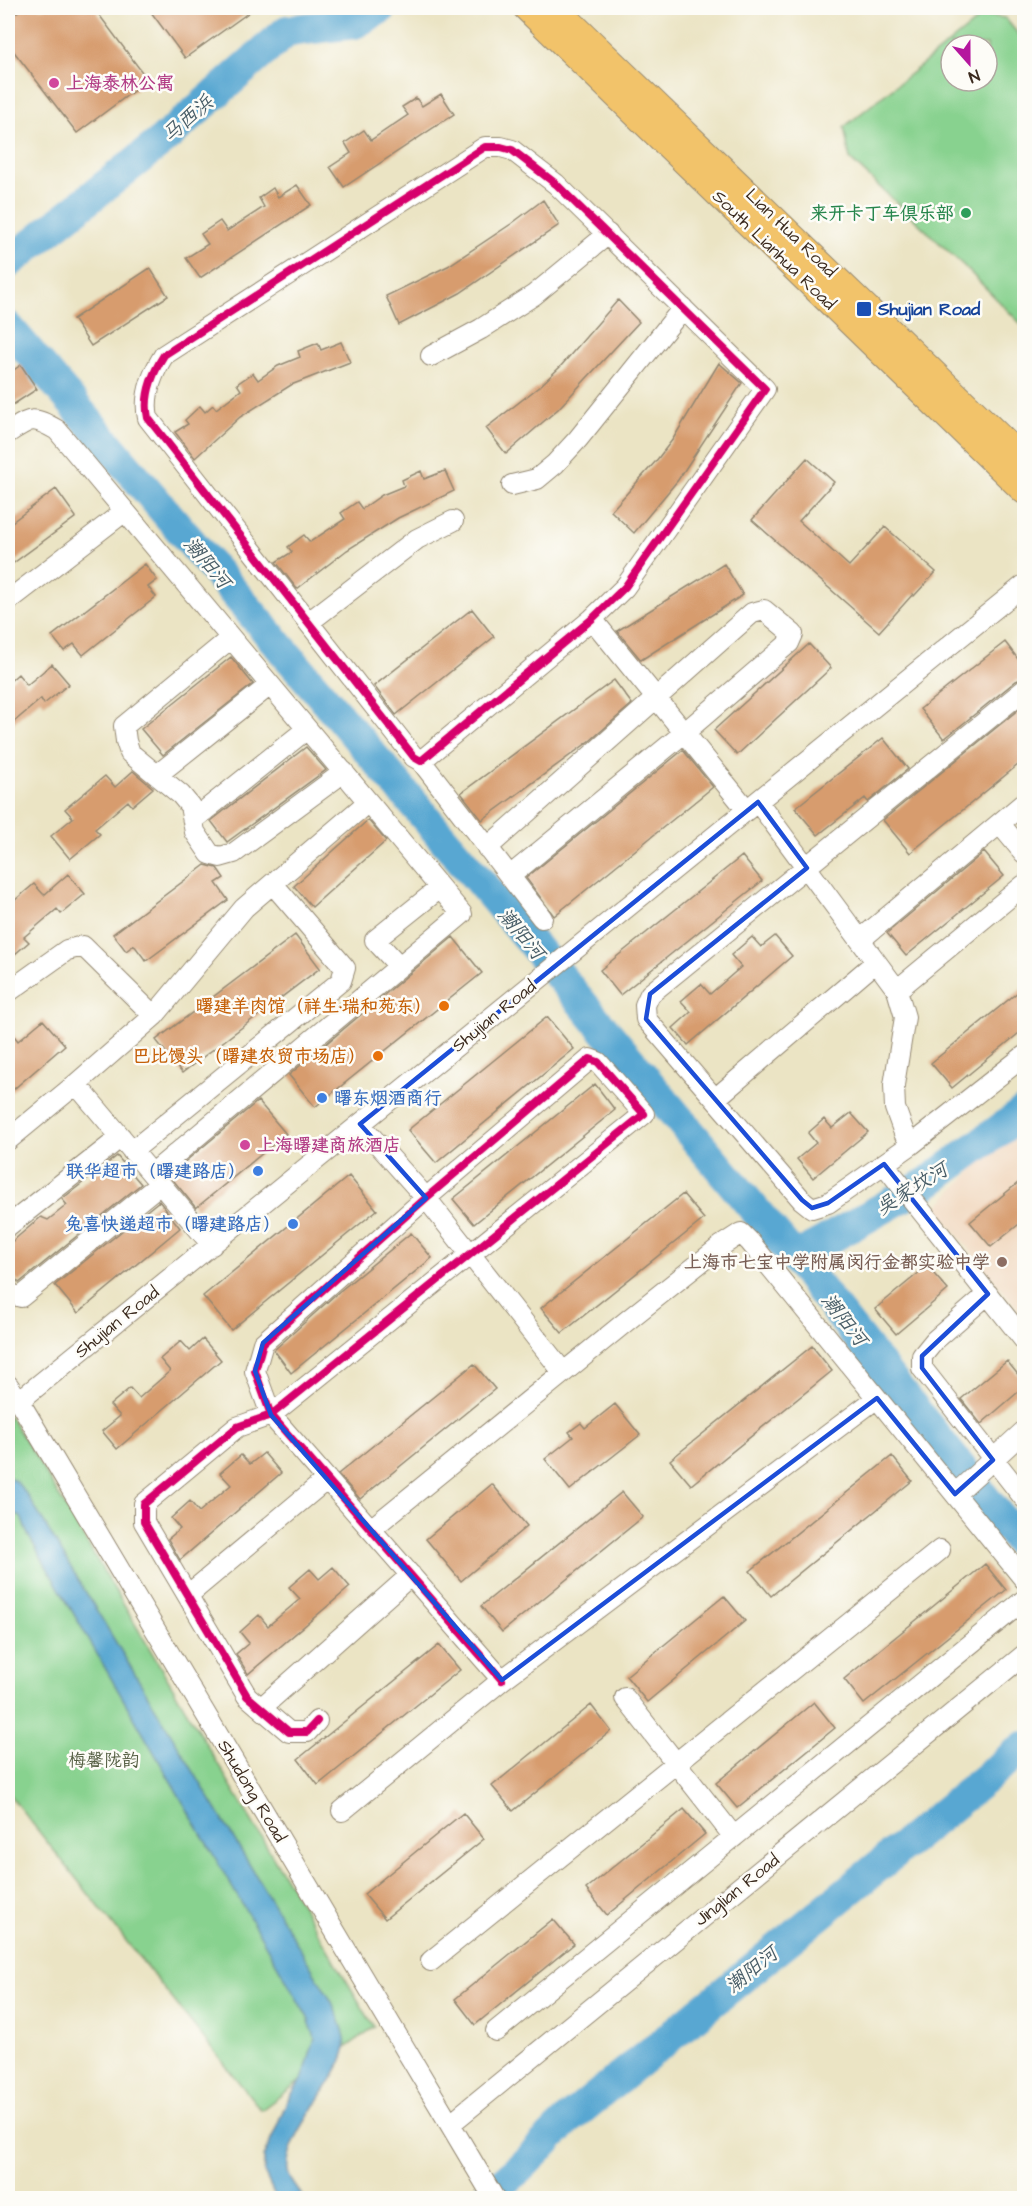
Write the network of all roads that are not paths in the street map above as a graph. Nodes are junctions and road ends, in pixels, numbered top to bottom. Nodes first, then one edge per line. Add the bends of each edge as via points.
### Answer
1 (525, 8) edge
2 (558, 8) edge
3 (608, 234) junction
4 (683, 308) junction
5 (431, 356) dead end
6 (8, 433) edge
7 (1024, 459) edge
8 (512, 485) dead end
9 (1024, 492) edge
10 (125, 512) junction
11 (453, 521) dead end
12 (1024, 585) edge
13 (8, 601) edge
14 (592, 619) junction
15 (309, 622) junction
16 (231, 638) junction
17 (270, 685) junction
18 (1024, 690) edge
19 (656, 698) junction
20 (307, 729) junction
21 (684, 733) junction
22 (421, 761) junction
23 (344, 772) junction
24 (157, 775) junction
25 (368, 802) junction
26 (1024, 803) edge
27 (752, 806) junction
28 (193, 820) junction
29 (999, 824) junction
30 (488, 848) junction
31 (1024, 853) edge
32 (807, 868) junction
33 (510, 876) junction
34 (273, 884) junction
35 (1024, 885) edge
36 (440, 888) junction
37 (543, 918) dead end
38 (860, 940) junction
39 (876, 962) junction
40 (399, 966) junction
41 (897, 990) junction
42 (8, 992) edge
43 (154, 1016) junction
44 (1024, 1056) edge
45 (76, 1084) junction
46 (715, 1099) junction
47 (360, 1124) junction
48 (8, 1140) edge
49 (127, 1144) junction
50 (912, 1144) junction
51 (884, 1164) junction
52 (156, 1179) junction
53 (426, 1198) junction
54 (8, 1226) edge
55 (212, 1245) junction
56 (470, 1254) junction
57 (8, 1290) edge
58 (988, 1294) junction
59 (1024, 1340) edge
60 (563, 1372) junction
61 (13, 1393) edge
62 (877, 1398) junction
63 (271, 1415) junction
64 (1024, 1431) edge
65 (991, 1462) junction
66 (327, 1479) junction
67 (955, 1494) junction
68 (1024, 1498) edge
69 (370, 1528) junction
70 (940, 1550) dead end
71 (411, 1575) junction
72 (1024, 1579) edge
73 (188, 1595) junction
74 (1024, 1600) edge
75 (1024, 1655) edge
76 (502, 1680) junction
77 (625, 1698) dead end
78 (261, 1708) junction
79 (317, 1721) dead end
80 (676, 1763) junction
81 (342, 1811) dead end
82 (734, 1837) junction
83 (431, 1961) dead end
84 (496, 2031) dead end
85 (450, 2124) junction
86 (494, 2199) edge

1 - 9 main road, South Lianhua Road
2 - 7 main road, Lian Hua Road
3 - 4 street
3 - 5 street via 534,296
3 - 15 street via 556,184 512,150 485,147 164,355 153,372 145,404 148,418
4 - 8 street via 555,464 537,479
4 - 14 street via 765,389 625,586
6 - 10 street via 28,419 57,430
10 - 13 street
10 - 16 street
11 - 15 street via 417,539
12 - 27 street, Shujian Road
14 - 19 street
14 - 22 street
15 - 22 street
16 - 17 street
16 - 24 street via 124,726 130,753
17 - 20 street
17 - 24 street
18 - 32 street
19 - 21 street
19 - 21 street via 752,613 764,610 793,634 789,643
19 - 30 street
20 - 23 street
20 - 28 street
21 - 27 street
21 - 33 street
22 - 30 street
23 - 25 street
23 - 28 street via 234,853 220,857 210,854 195,832
24 - 28 street via 190,806
25 - 34 street
25 - 36 street
26 - 29 street
27 - 32 street
27 - 47 street, Shujian Road
29 - 31 street
29 - 38 street
30 - 33 street
32 - 38 street
32 - 46 street via 650,994 645,1005 646,1019
33 - 37 street
34 - 43 street via 244,908
34 - 49 street via 345,968 341,981
35 - 41 street
36 - 40 street via 462,914
36 - 40 street via 375,940
38 - 39 street
39 - 41 street
39 - 46 street
40 - 52 street
41 - 50 street via 905,1017 894,1085 896,1108
42 - 43 street via 67,951 83,946
43 - 45 street
44 - 50 street
45 - 48 street
45 - 49 street
46 - 51 street via 812,1208 828,1203
47 - 53 street
47 - 55 street, Shujian Road
49 - 52 street
49 - 54 street
50 - 51 street
51 - 58 street
52 - 55 street
52 - 57 street via 21,1297
53 - 56 street
53 - 56 street via 590,1059 598,1062 644,1114
53 - 63 street via 263,1342 255,1371
55 - 61 street, Shujian Road
56 - 60 street
56 - 63 street
58 - 59 street
58 - 65 street via 934,1340 922,1356 921,1368
60 - 62 street via 741,1233
60 - 69 street
61 - 85 street, Shudong Road
62 - 67 street
62 - 76 street
63 - 66 street
63 - 73 street via 237,1427 144,1504 144,1522
64 - 65 street
65 - 67 street
65 - 68 street
66 - 69 street
66 - 73 street
67 - 72 street
69 - 71 street
70 - 80 street
71 - 76 street
71 - 78 street
73 - 78 street via 248,1696
74 - 82 street
75 - 85 street, Jinglian Road
76 - 81 street
77 - 80 street
78 - 79 street via 289,1732 307,1732
80 - 82 street
80 - 83 street
82 - 84 street
85 - 86 street, Shudong Road

